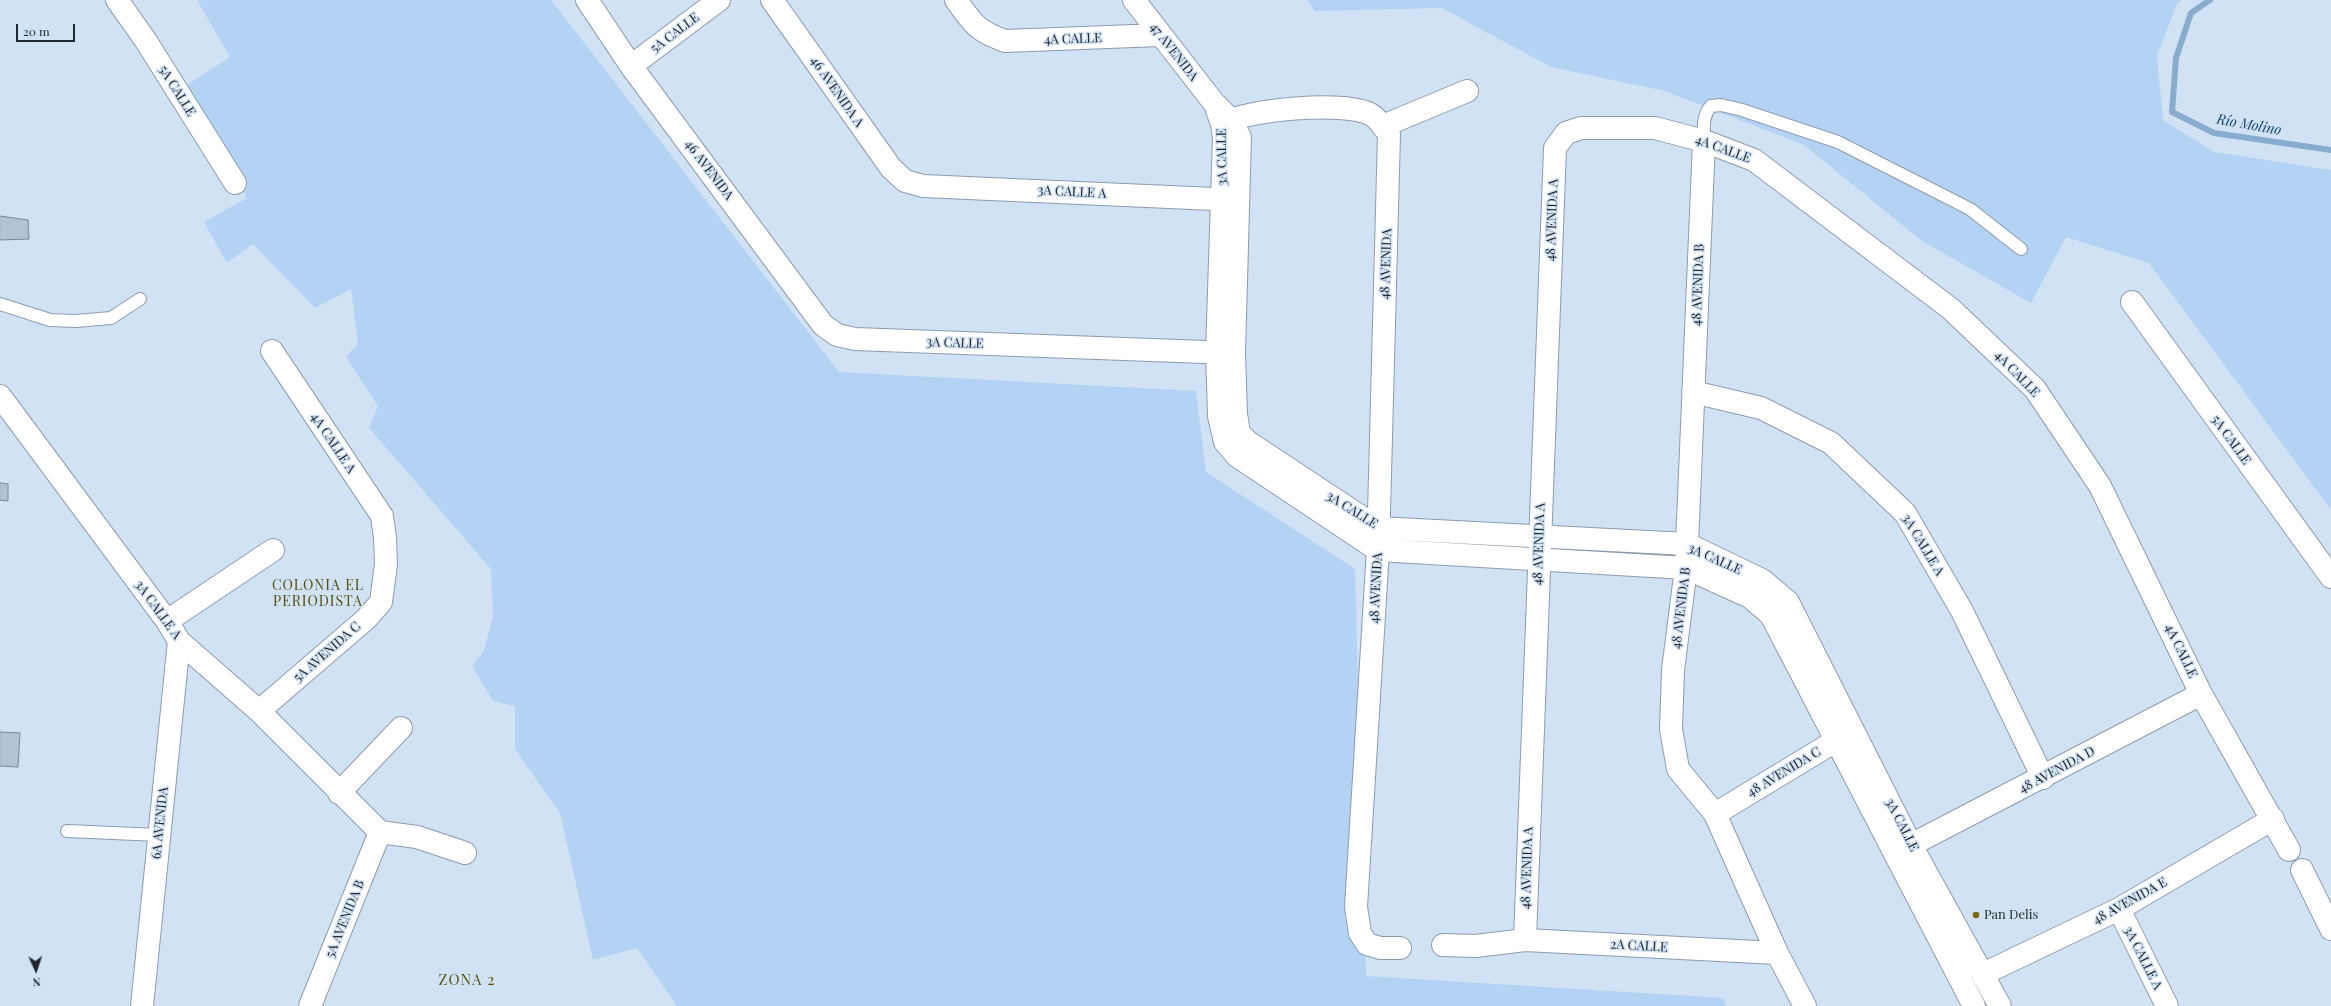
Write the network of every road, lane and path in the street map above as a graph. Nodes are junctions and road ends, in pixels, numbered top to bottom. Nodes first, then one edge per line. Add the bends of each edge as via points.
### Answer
1 (117, 0) edge
2 (587, 0) edge
3 (719, 0) edge
4 (772, 0) edge
5 (956, 0) edge
6 (1134, 0) edge
7 (1160, 35) junction
8 (631, 66) junction
9 (1467, 91) dead end
10 (1214, 103) joint
11 (1226, 121) junction
12 (1383, 126) junction
13 (1704, 141) junction
14 (1555, 148) joint
15 (905, 181) joint
16 (234, 183) dead end
17 (1231, 200) junction
18 (2021, 249) dead end
19 (140, 299) dead end
20 (2132, 302) dead end
21 (0, 304) edge
22 (837, 335) joint
23 (272, 351) dead end
24 (1226, 353) junction
25 (1693, 392) junction
26 (0, 396) edge
27 (1378, 528) junction
28 (385, 538) joint
29 (1687, 544) junction
30 (1539, 548) junction
31 (274, 550) dead end
32 (1378, 550) junction
33 (1686, 568) junction
34 (2331, 577) edge
35 (167, 621) junction
36 (179, 640) junction
37 (2201, 694) junction
38 (259, 711) junction
39 (401, 728) dead end
40 (1845, 735) junction
41 (2043, 778) junction
42 (339, 793) junction
43 (1715, 814) junction
44 (2273, 819) junction
45 (68, 831) dead end
46 (380, 832) junction
47 (159, 835) junction
48 (1911, 845) junction
49 (2290, 850) dead end
50 (465, 853) dead end
51 (2302, 870) dead end
52 (2119, 910) junction
53 (2331, 929) edge
54 (1525, 940) junction
55 (1443, 945) dead end
56 (1400, 948) dead end
57 (1777, 953) junction
58 (1982, 974) junction
59 (142, 1006) edge
60 (310, 1006) edge
61 (1805, 1006) edge
62 (1974, 1006) edge
63 (2000, 1006) edge
64 (2168, 1006) edge

1 - 16 street, 5A CALLE via 146,41
2 - 8 street, 46 AVENIDA
3 - 8 street, 5A CALLE
4 - 15 street, 46 AVENIDA A via 891,168
5 - 7 street, 4A CALLE via 974,26 988,35 1005,41
6 - 7 street, 47 AVENIDA
7 - 10 street, 47 AVENIDA
8 - 22 street, 46 AVENIDA via 823,325
9 - 12 street
10 - 11 street, 3A CALLE
11 - 12 street via 1278,110 1338,107 1371,114
11 - 17 street, 3A CALLE
12 - 27 street, 48 AVENIDA via 1389,134 1390,144
13 - 14 street, 4A CALLE via 1655,128 1582,128 1566,133
13 - 18 lane via 1706,112 1711,106 1721,105 1771,118 1838,142 1970,209
13 - 25 street, 48 AVENIDA B
13 - 37 street, 4A CALLE via 1754,160 1951,310 2035,390 2100,486
14 - 30 street, 48 AVENIDA A
15 - 17 street, 3A CALLE A via 923,186
17 - 24 street, 3A CALLE
19 - 21 lane via 111,318 76,321 50,320
20 - 34 street, 5A CALLE
22 - 24 street, 3A CALLE via 855,339
23 - 28 street, 4A CALLE A via 382,516
24 - 27 street, 3A CALLE via 1239,433 1248,442
24 - 32 street, 3A CALLE via 1219,416 1225,442 1236,456
25 - 29 street, 48 AVENIDA B
25 - 41 street, 3A CALLE A via 1761,408 1831,443 1905,513 1962,611
26 - 35 street, 3A CALLE A
27 - 30 street, 3A CALLE
27 - 32 street, 48 AVENIDA
28 - 38 street, 5A AVENIDA C via 386,564 381,602 366,619
29 - 30 street, 3A CALLE
29 - 33 street, 48 AVENIDA B
29 - 40 street, 3A CALLE via 1762,580 1788,602
30 - 32 street, 3A CALLE
30 - 33 street, 3A CALLE
30 - 54 street, 48 AVENIDA A
31 - 35 street
32 - 56 street, 48 AVENIDA via 1356,907 1360,933 1367,944 1380,948
33 - 40 street, 3A CALLE via 1750,597 1771,615
33 - 43 street, 48 AVENIDA B via 1673,670 1671,729 1678,769
35 - 36 street, 3A CALLE A
36 - 38 street, 3A CALLE A
36 - 47 street, 6A AVENIDA
37 - 41 street, 48 AVENIDA D
37 - 44 street, 4A CALLE
38 - 42 street, 3A CALLE A
39 - 42 street
40 - 43 street, 48 AVENIDA C
40 - 48 street, 3A CALLE
40 - 62 street, 3A CALLE
41 - 48 street, 48 AVENIDA D
42 - 46 street, 3A CALLE A
43 - 57 street, 48 AVENIDA B
44 - 49 street, 4A CALLE
44 - 52 street, 48 AVENIDA E
45 - 47 lane
46 - 50 street via 417,837
46 - 60 street, 5A AVENIDA B
47 - 59 street, 6A AVENIDA
48 - 58 street, 3A CALLE
51 - 53 street
52 - 58 street, 48 AVENIDA E
52 - 64 street, 3A CALLE A
54 - 55 street, 2A CALLE via 1476,946
54 - 57 street, 2A CALLE
57 - 61 street
58 - 63 street, 3A CALLE

